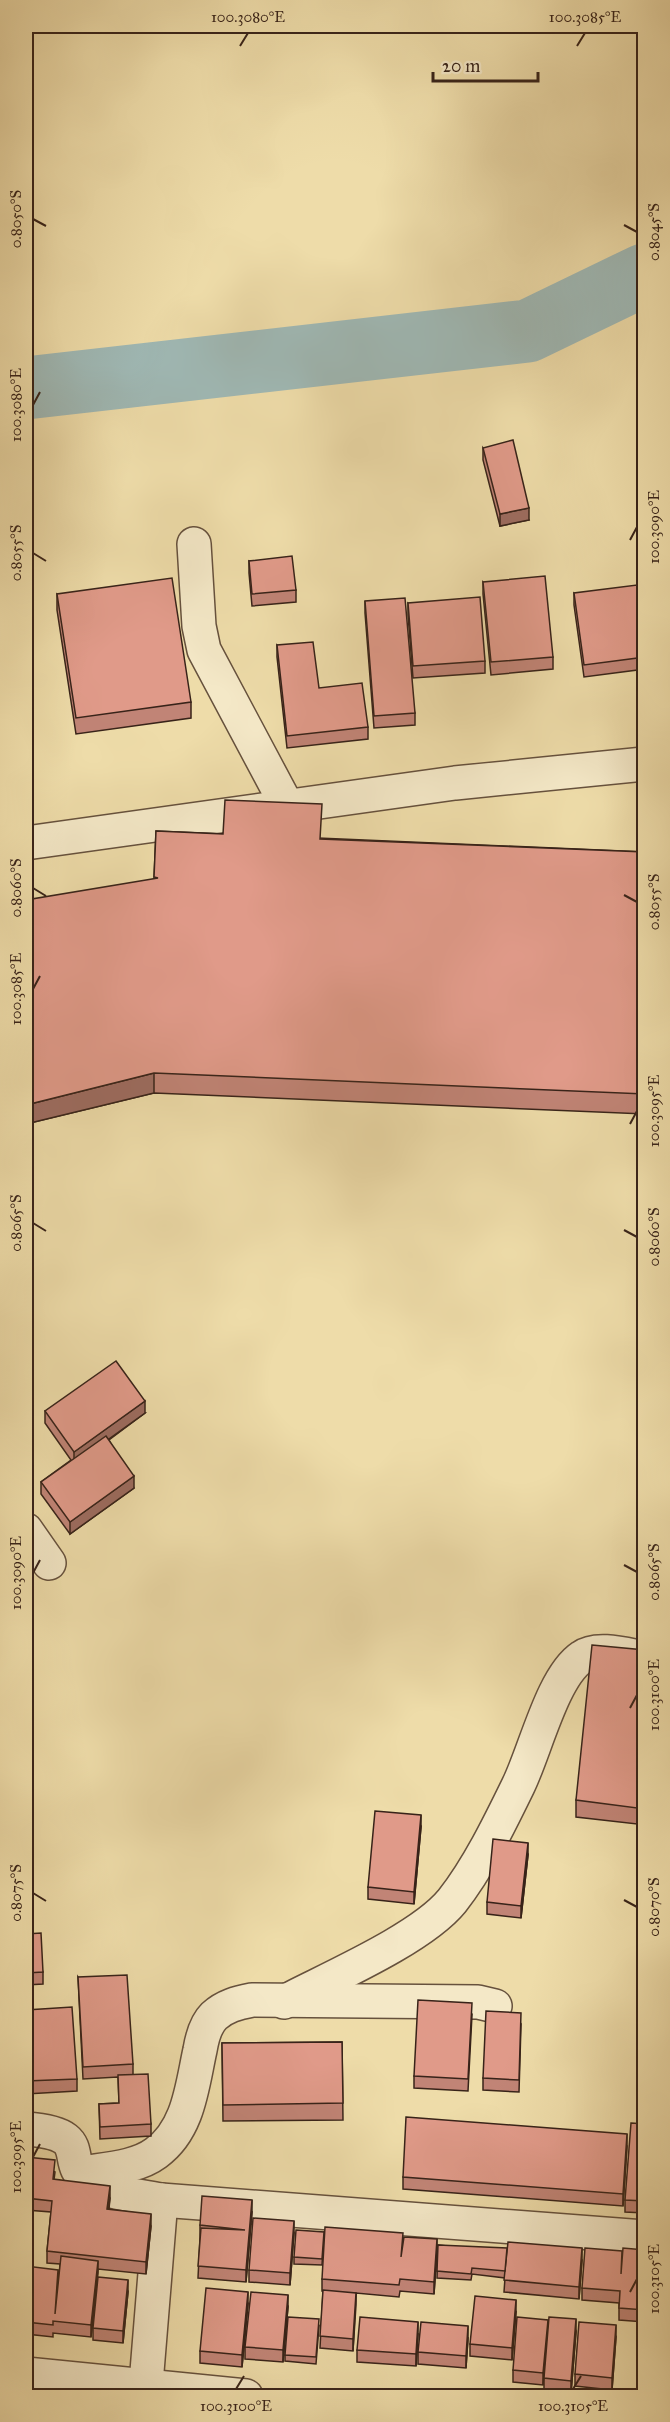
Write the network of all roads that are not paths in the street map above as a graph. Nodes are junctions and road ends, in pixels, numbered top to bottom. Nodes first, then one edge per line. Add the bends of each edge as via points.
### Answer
1 (194, 544) dead end
2 (645, 764) edge
3 (287, 806) junction
4 (26, 843) edge
5 (26, 1530) edge
6 (49, 1563) dead end
7 (645, 1658) edge
8 (284, 2002) junction
9 (495, 2006) dead end
10 (26, 2129) edge
11 (81, 2174) junction
12 (161, 2200) junction
13 (645, 2236) edge
14 (26, 2374) edge
15 (145, 2392) edge
16 (246, 2397) edge

1 - 3 street via 204,650
2 - 3 street via 455,783
3 - 4 street
5 - 6 street
7 - 8 street via 609,1652 584,1655 565,1672 518,1786 451,1902 416,1932
8 - 9 street via 478,2002
8 - 11 street via 232,2004 213,2017 203,2035 186,2113 174,2136 155,2154 127,2165
10 - 11 street via 63,2136 71,2143
11 - 12 street via 105,2188
12 - 13 street
12 - 15 street
14 - 15 street
15 - 16 street

